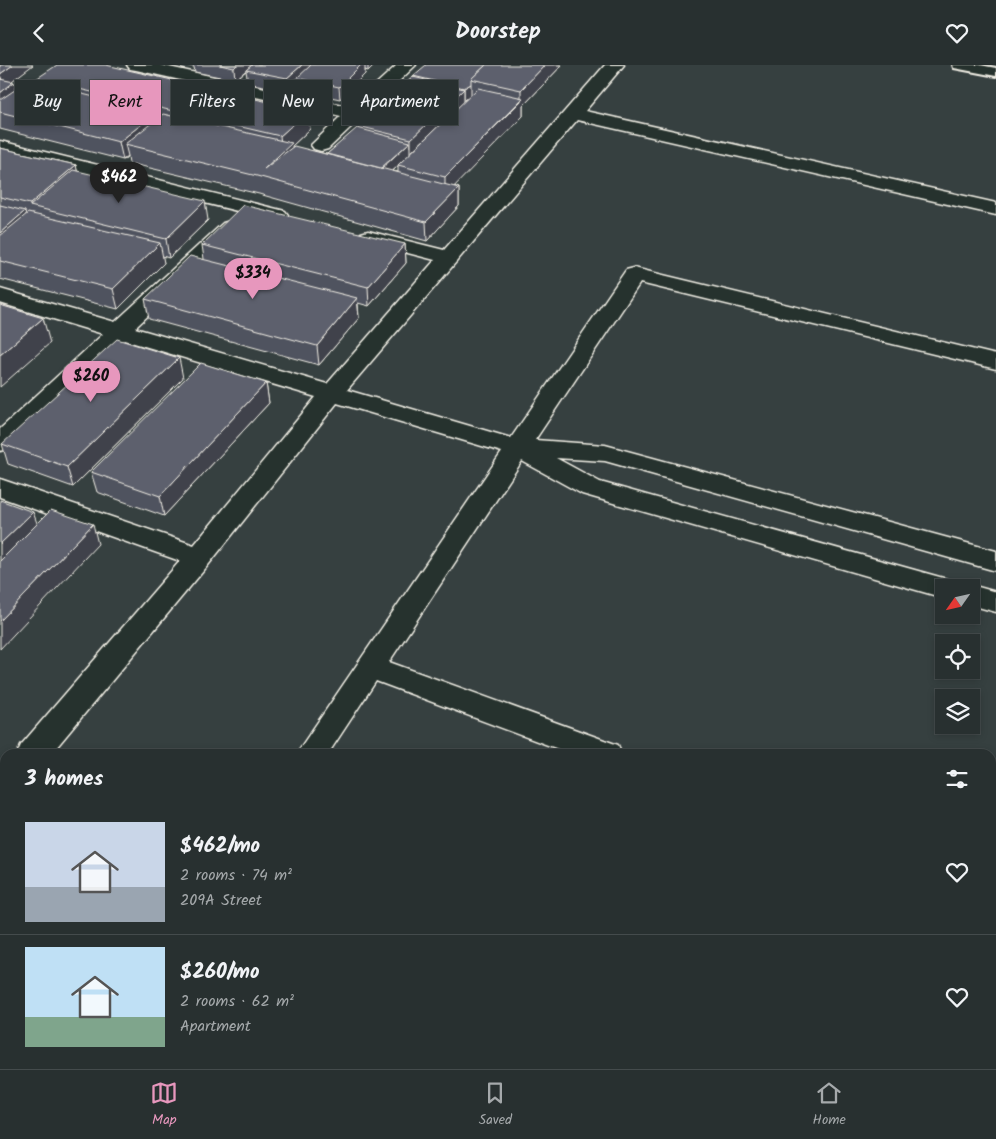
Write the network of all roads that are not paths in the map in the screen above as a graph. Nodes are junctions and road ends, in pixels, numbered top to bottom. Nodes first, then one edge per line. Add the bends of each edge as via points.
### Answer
1 (136, 65) edge
2 (407, 65) edge
3 (615, 65) edge
4 (959, 65) edge
5 (996, 72) edge
6 (391, 80) edge
7 (342, 111) edge
8 (574, 114) junction
9 (343, 125) edge
10 (321, 145) dead end
11 (0, 147) edge
12 (250, 208) junction
13 (996, 209) edge
14 (297, 220) edge
15 (354, 234) edge
16 (448, 257) junction
17 (0, 296) edge
18 (120, 331) junction
19 (996, 362) edge
20 (332, 393) junction
21 (0, 443) edge
22 (517, 448) junction
23 (0, 488) edge
24 (199, 557) junction
25 (996, 561) edge
26 (935, 585) edge
27 (980, 598) edge
28 (996, 602) edge
29 (370, 667) junction
30 (36, 749) edge
31 (315, 749) edge
32 (593, 749) edge

1 - 7 street
2 - 6 street
3 - 8 street
4 - 5 lane
8 - 13 street
8 - 16 street
9 - 10 street
11 - 12 street
12 - 14 street
12 - 18 street
15 - 16 street
16 - 20 street
17 - 18 street
18 - 20 street
18 - 21 street
19 - 22 street via 634,275
20 - 22 street
20 - 24 street
22 - 25 street via 605,453
22 - 26 street via 591,488
22 - 29 street
23 - 24 street
24 - 30 street
27 - 28 street
29 - 31 street
29 - 32 street

